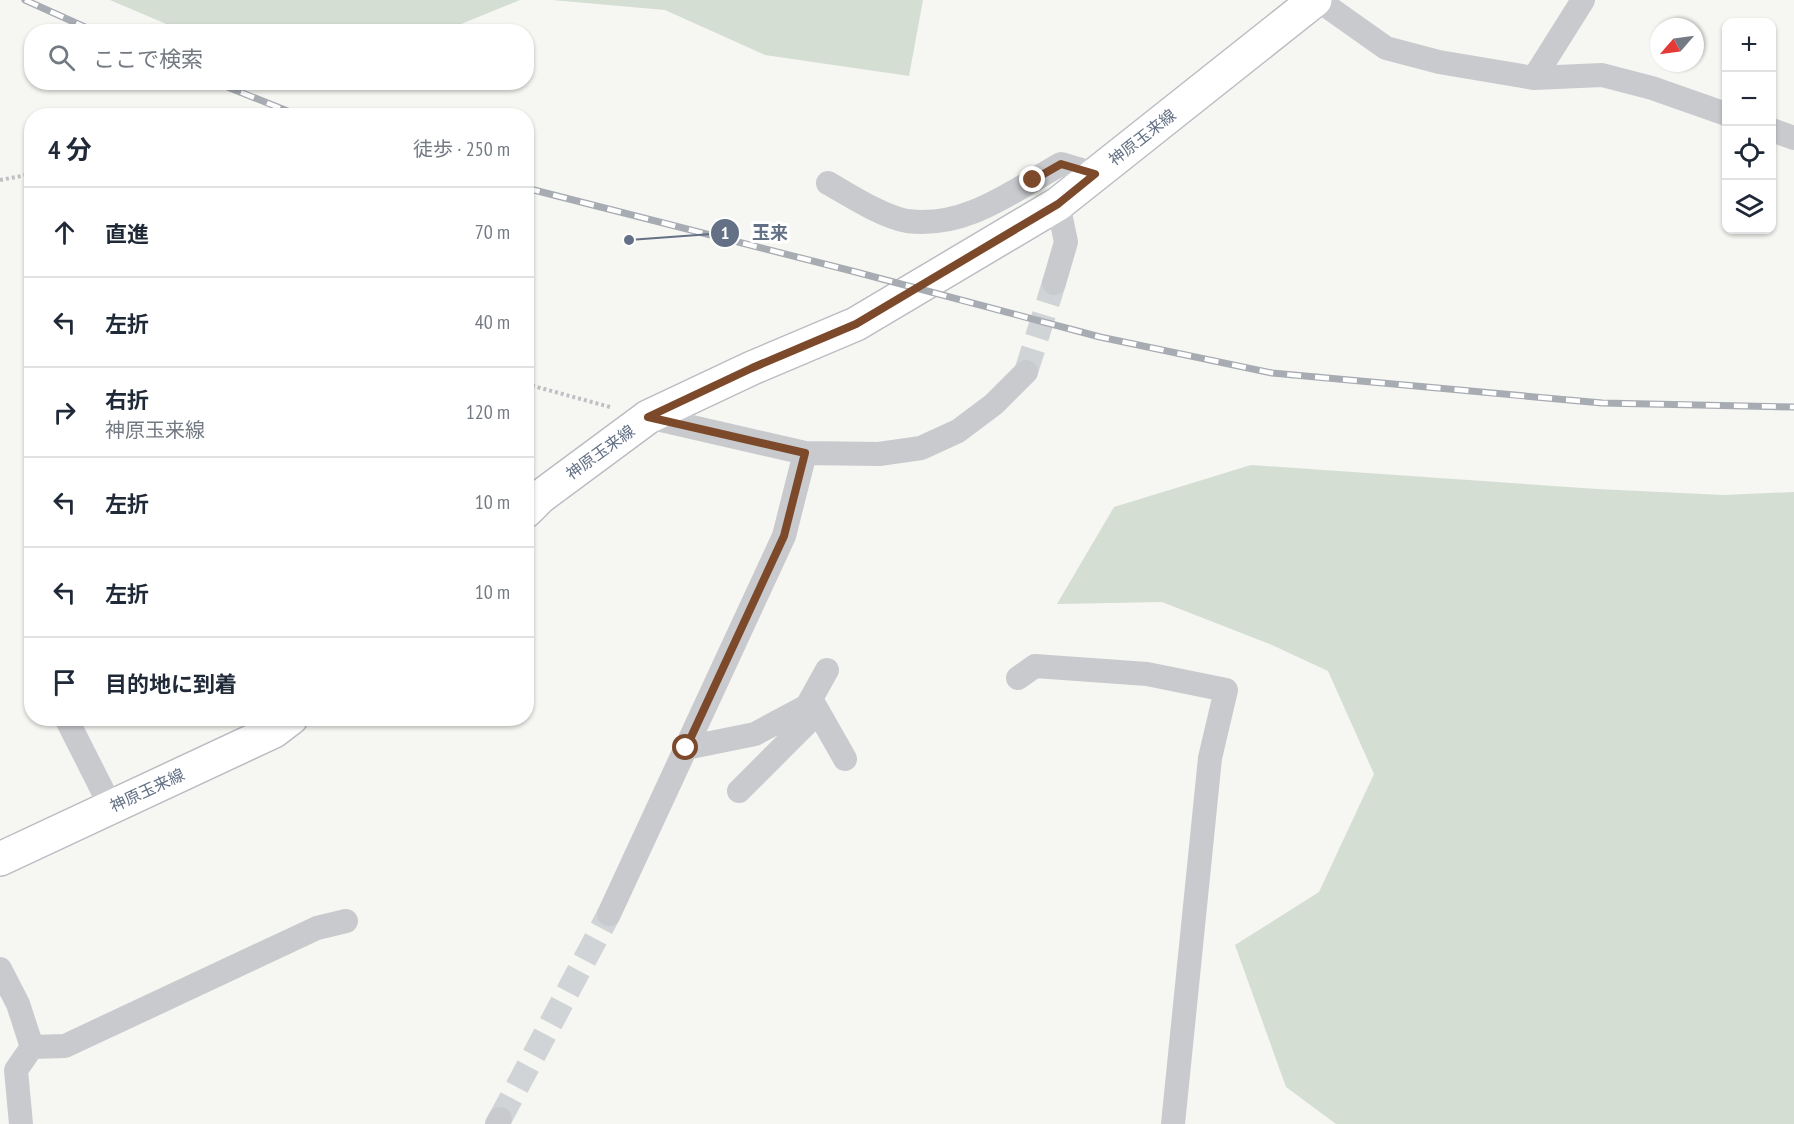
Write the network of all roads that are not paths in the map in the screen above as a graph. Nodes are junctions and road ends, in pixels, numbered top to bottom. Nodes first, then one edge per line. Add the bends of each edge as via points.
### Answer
1 (1317, 0) edge
2 (1583, 0) edge
3 (1534, 78) junction
4 (1722, 113) edge
5 (1776, 131) edge
6 (1794, 138) edge
7 (1095, 174) junction
8 (828, 183) dead end
9 (1058, 204) junction
10 (1054, 283) tunnel mouth
11 (1026, 372) tunnel mouth
12 (648, 417) junction
13 (805, 453) junction
14 (534, 503) edge
15 (827, 670) dead end
16 (1018, 678) dead end
17 (814, 706) junction
18 (70, 726) edge
19 (281, 726) edge
20 (686, 748) junction
21 (845, 759) dead end
22 (739, 791) dead end
23 (111, 807) junction
24 (0, 859) edge
25 (609, 914) tunnel mouth
26 (346, 921) dead end
27 (0, 969) edge
28 (32, 1047) junction
29 (21, 1124) edge
30 (1173, 1124) edge

1 - 3 street via 1386,48 1439,62
1 - 7 main road, 神原玉来線
2 - 3 street
3 - 4 street via 1602,75
5 - 6 street
7 - 8 street via 1061,164 987,207 946,220 907,221 864,205
7 - 9 main road, 神原玉来線
9 - 10 street via 1066,242
9 - 12 main road, 神原玉来線 via 856,324
11 - 13 street via 994,404 958,431 921,448 879,454
12 - 13 street
12 - 14 main road, 神原玉来線
13 - 20 street via 784,536
15 - 17 street
16 - 30 street via 1035,666 1147,675 1226,690 1210,758
17 - 20 street via 807,706 755,734
17 - 21 street
17 - 22 street
18 - 23 street
19 - 23 main road, 神原玉来線
20 - 25 street
23 - 24 main road, 神原玉来線
26 - 28 street via 317,928 65,1046
27 - 28 street via 18,1004
28 - 29 street via 16,1070

